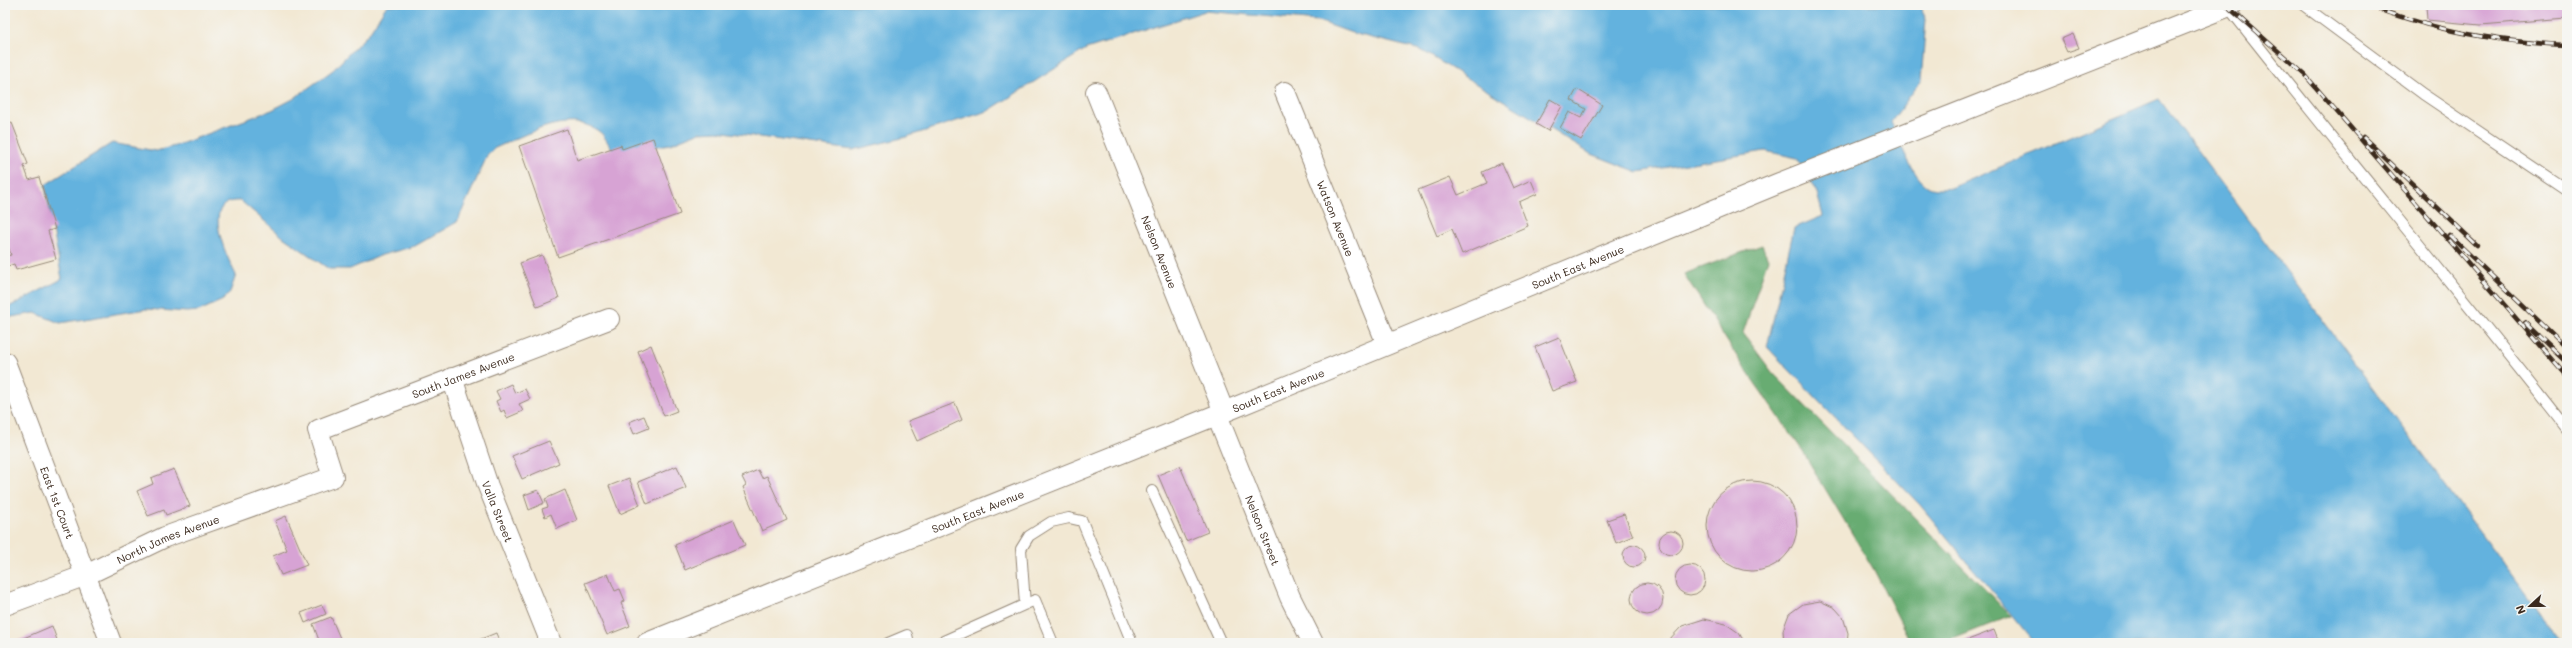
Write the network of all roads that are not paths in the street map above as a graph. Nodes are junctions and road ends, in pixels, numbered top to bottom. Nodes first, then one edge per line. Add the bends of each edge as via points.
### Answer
1 (2303, 5) edge
2 (2218, 7) edge
3 (1096, 92) dead end
4 (1285, 92) dead end
5 (2567, 191) edge
6 (609, 319) dead end
7 (1387, 344) junction
8 (5, 362) edge
9 (452, 378) junction
10 (1220, 413) junction
11 (2567, 429) edge
12 (333, 477) joint
13 (1152, 490) dead end
14 (86, 575) junction
15 (1025, 604) junction
16 (5, 606) edge
17 (111, 643) edge
18 (551, 643) edge
19 (647, 643) edge
20 (888, 643) edge
21 (909, 643) edge
22 (939, 643) edge
23 (1053, 643) edge
24 (1132, 643) edge
25 (1221, 643) edge
26 (1314, 643) edge

1 - 5 lane via 2423,94
2 - 7 street, South East Avenue
2 - 11 lane via 2317,121 2489,329
3 - 10 street, Nelson Avenue
4 - 7 street, Watson Avenue
6 - 9 street, South James Avenue
7 - 10 street, South East Avenue
8 - 14 street, East 1st Court
9 - 12 street, South James Avenue via 318,430
9 - 18 street, Valla Street via 488,486
10 - 19 street, South East Avenue
10 - 26 street, Nelson Street via 1290,597
12 - 14 street, North James Avenue via 165,537
13 - 25 lane
14 - 16 street, North James Avenue
14 - 17 street, East 1st Court
15 - 22 lane
15 - 23 lane via 1035,600
15 - 24 lane via 1021,549 1029,536 1051,522 1069,518 1082,521
20 - 21 lane via 906,635

